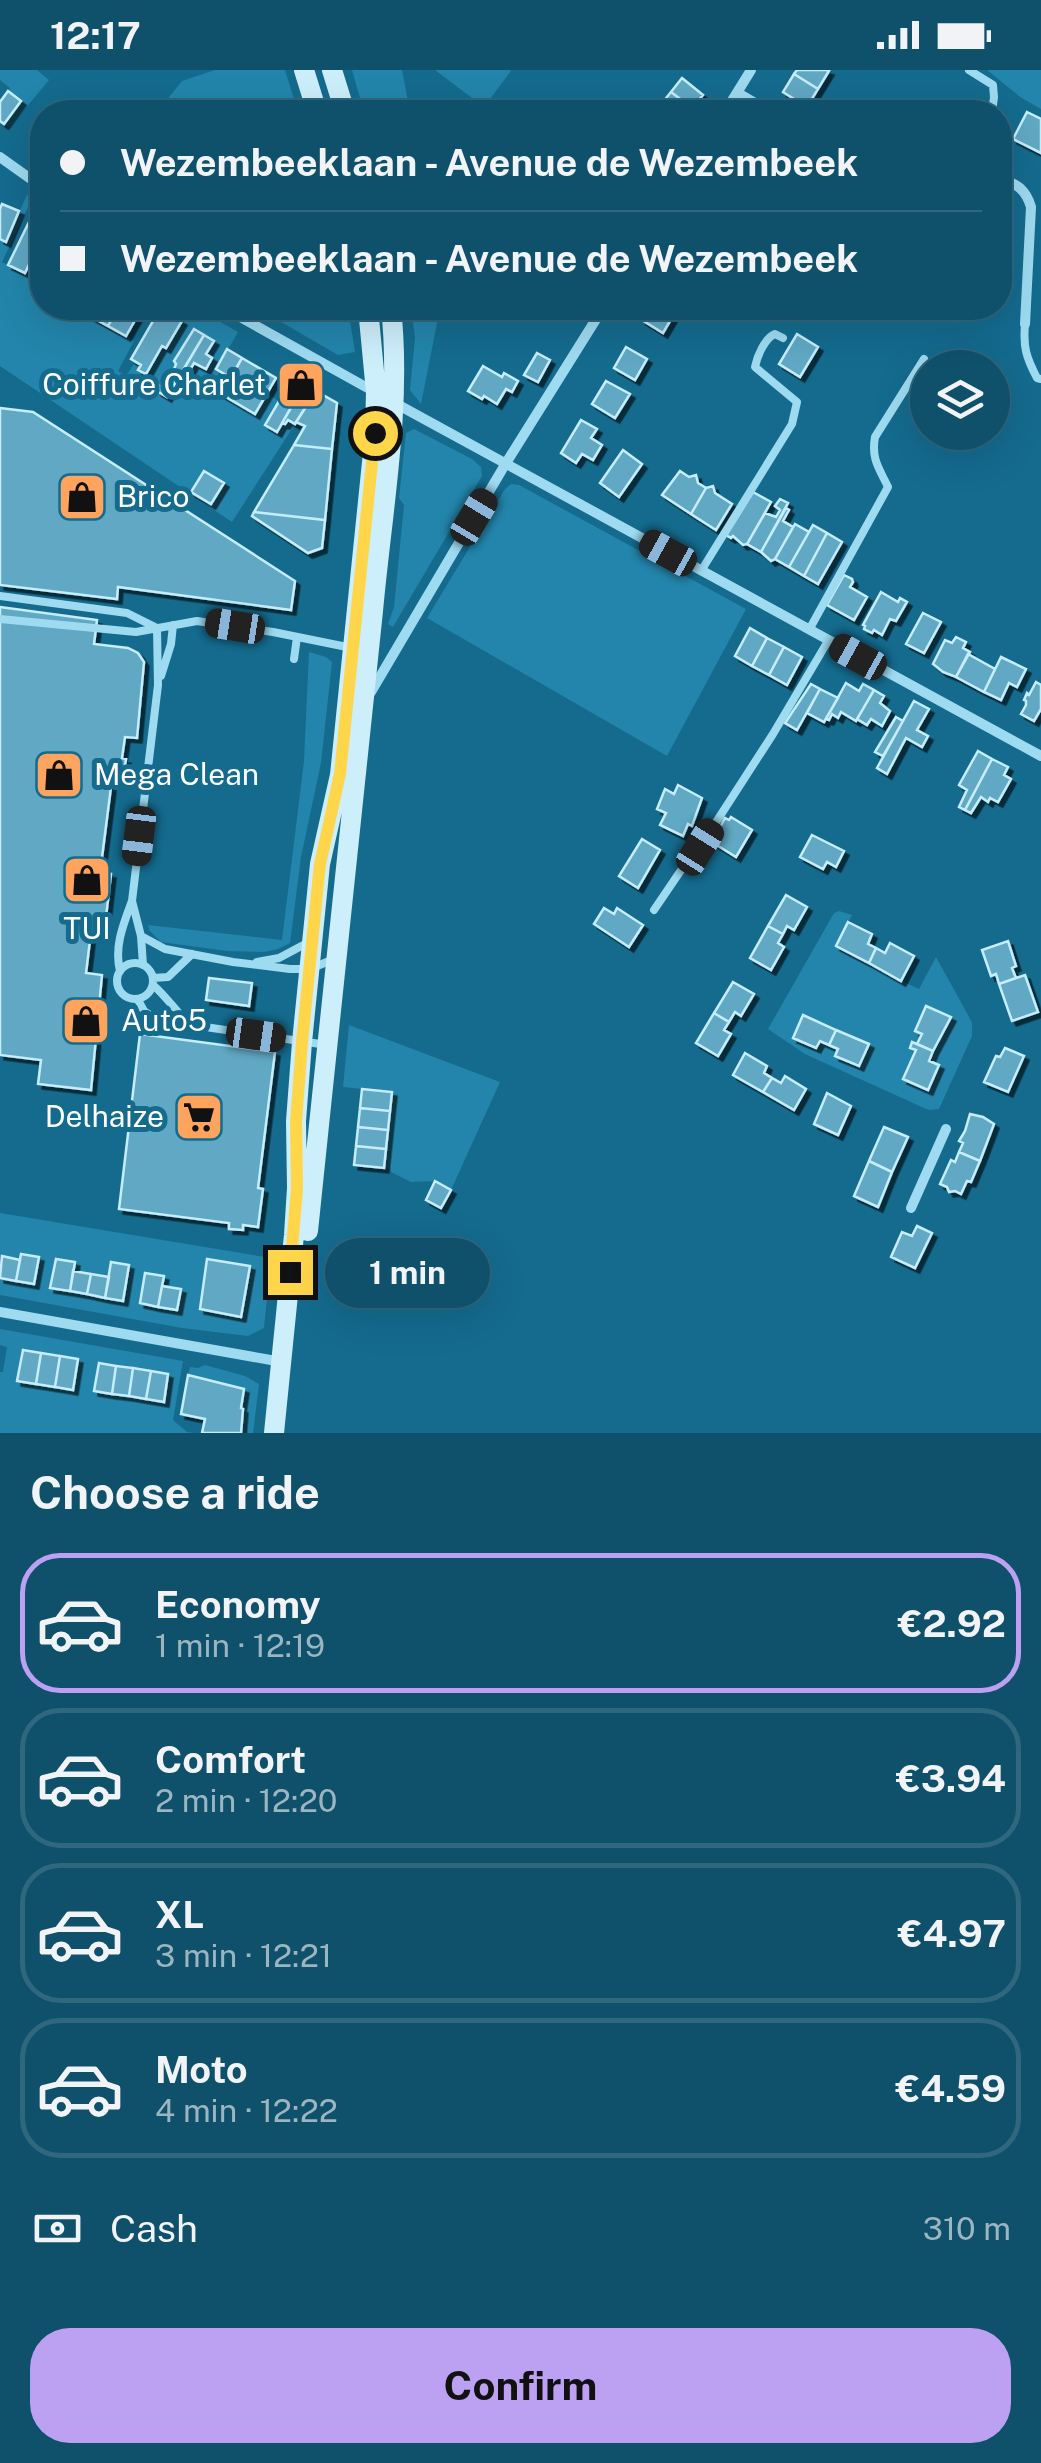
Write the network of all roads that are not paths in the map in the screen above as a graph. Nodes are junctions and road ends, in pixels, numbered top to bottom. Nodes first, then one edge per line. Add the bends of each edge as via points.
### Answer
1 (304, 70) edge
2 (332, 70) edge
3 (752, 70) edge
4 (969, 70) edge
5 (738, 93) junction
6 (313, 100) edge
7 (341, 100) edge
8 (733, 100) edge
9 (750, 100) edge
10 (992, 100) edge
11 (0, 157) edge
12 (30, 178) edge
13 (1012, 183) edge
14 (246, 320) edge
15 (370, 320) edge
16 (393, 320) edge
17 (595, 320) edge
18 (1026, 324) joint
19 (783, 338) dead end
20 (1041, 379) edge
21 (910, 381) edge
22 (385, 397) junction
23 (506, 463) junction
24 (701, 571) junction
25 (0, 596) edge
26 (0, 618) edge
27 (173, 625) junction
28 (157, 628) junction
29 (810, 630) junction
30 (297, 637) junction
31 (828, 640) junction
32 (352, 648) junction
33 (294, 659) dead end
34 (158, 685) junction
35 (364, 705) junction
36 (1041, 756) edge
37 (132, 901) junction
38 (654, 910) dead end
39 (141, 936) junction
40 (312, 940) junction
41 (165, 948) junction
42 (192, 954) junction
43 (337, 957) junction
44 (143, 960) junction
45 (253, 963) junction
46 (310, 969) junction
47 (120, 971) junction
48 (153, 981) junction
49 (138, 1000) junction
50 (191, 1026) junction
51 (302, 1042) junction
52 (328, 1045) junction
53 (946, 1129) dead end
54 (912, 1208) dead end
55 (0, 1312) edge
56 (282, 1362) junction
57 (274, 1433) edge
58 (287, 1433) edge

1 - 6 main road
2 - 7 main road
3 - 5 street
4 - 10 lane via 993,85
5 - 8 street
5 - 9 street
11 - 12 street
13 - 18 street via 1031,207
14 - 22 street
15 - 22 main road
16 - 22 main road via 396,346
17 - 23 street
18 - 20 lane via 1023,346
19 - 24 lane via 770,336 755,367 796,402 792,424
21 - 29 lane via 872,451 888,486
22 - 23 street
22 - 32 main road via 375,433
22 - 35 main road
23 - 24 street
23 - 35 street
24 - 29 street
25 - 28 lane via 127,613
26 - 28 lane via 136,632
27 - 28 lane
27 - 30 lane via 198,620
27 - 34 lane
28 - 34 lane
29 - 31 street
30 - 32 lane
30 - 33 lane
31 - 36 street
31 - 38 lane
32 - 40 main road via 340,774
34 - 37 lane
35 - 43 main road
37 - 39 lane
37 - 47 lane via 116,956
39 - 41 lane
39 - 44 lane
40 - 45 lane via 280,958
40 - 46 main road
41 - 42 lane
41 - 44 lane
42 - 45 lane
42 - 48 lane via 168,977
43 - 46 lane
43 - 52 main road
44 - 47 lane
44 - 48 lane
45 - 46 lane
46 - 51 main road
47 - 49 lane via 119,990
48 - 49 lane
48 - 50 lane
49 - 50 lane via 150,1017
50 - 51 lane
51 - 52 lane
51 - 56 main road
52 - 58 main road
53 - 54 street
55 - 56 street
56 - 57 main road

